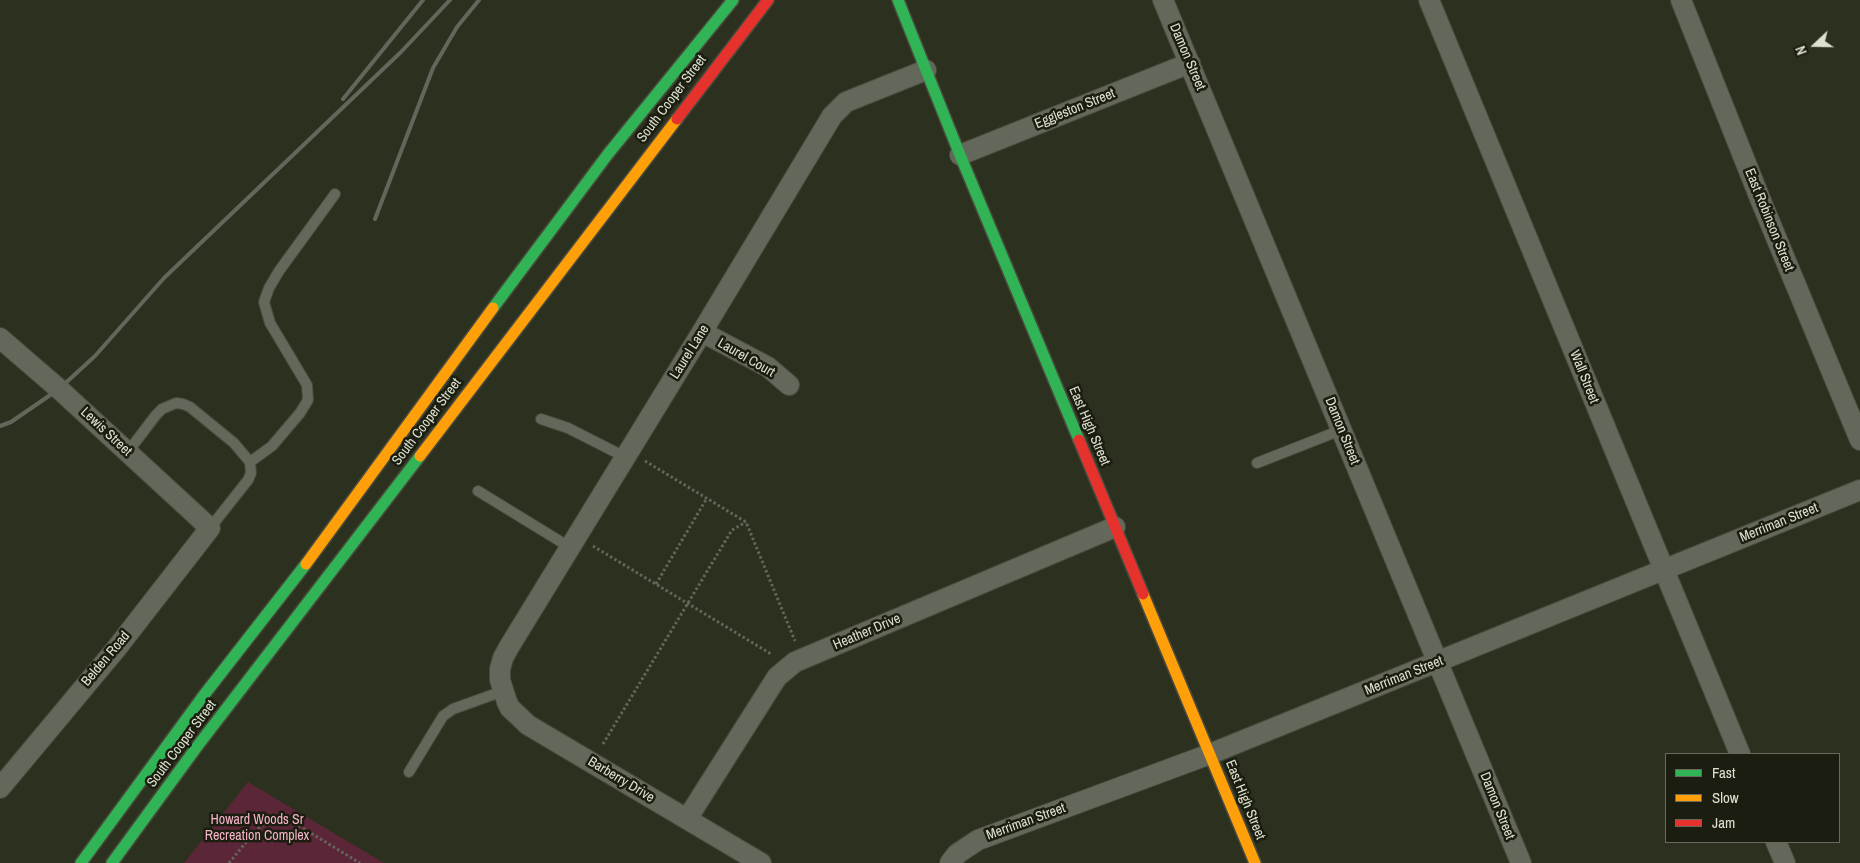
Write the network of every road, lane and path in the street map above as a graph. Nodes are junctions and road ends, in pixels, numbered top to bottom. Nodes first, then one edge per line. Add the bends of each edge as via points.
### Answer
1 (734, 0) edge
2 (768, 0) edge
3 (898, 0) edge
4 (1163, 0) edge
5 (1429, 0) edge
6 (1681, 0) edge
7 (1190, 63) junction
8 (926, 70) junction
9 (960, 155) junction
10 (335, 194) dead end
11 (702, 332) junction
12 (0, 338) edge
13 (789, 385) dead end
14 (541, 419) dead end
15 (1341, 430) junction
16 (1860, 440) edge
17 (127, 453) junction
18 (625, 457) junction
19 (645, 461) dead end
20 (250, 462) junction
21 (1257, 463) dead end
22 (1860, 490) edge
23 (478, 491) dead end
24 (707, 498) junction
25 (746, 522) junction
26 (1115, 527) junction
27 (210, 528) junction
28 (594, 546) dead end
29 (571, 548) junction
30 (1663, 569) junction
31 (656, 584) junction
32 (687, 603) junction
33 (795, 641) dead end
34 (771, 654) dead end
35 (1438, 662) junction
36 (501, 685) junction
37 (603, 744) dead end
38 (1740, 753) edge
39 (1210, 754) junction
40 (409, 772) dead end
41 (0, 788) edge
42 (687, 819) junction
43 (1776, 843) edge
44 (81, 863) edge
45 (112, 863) edge
46 (229, 863) edge
47 (360, 863) edge
48 (761, 863) edge
49 (950, 863) edge
50 (1255, 863) edge
51 (1521, 863) edge
52 (1785, 863) edge

1 - 44 main road, South Cooper Street via 608,154
2 - 45 main road, South Cooper Street via 196,748
3 - 8 main road, East High Street
4 - 7 street, Damon Street
5 - 30 street, Wall Street
6 - 16 street, East Robinson Street
7 - 9 street, Eggleston Street
7 - 15 street, Damon Street
8 - 9 main road, East High Street
8 - 11 street, Laurel Lane via 846,102 832,116
9 - 26 main road, East High Street
10 - 20 lane via 279,271 264,302 270,323 307,386 308,400 272,446
11 - 13 street, Laurel Court via 768,367
11 - 18 street, Laurel Lane
12 - 17 street, Lewis Street
14 - 18 lane via 568,428
15 - 21 lane
15 - 35 street, Damon Street
17 - 20 lane via 156,415 176,403 190,407 234,443
17 - 27 street, Lewis Street
18 - 29 street, Laurel Lane
19 - 24 path
20 - 27 lane via 248,480
22 - 30 street, Merriman Street
23 - 29 lane
24 - 25 path
24 - 31 path
25 - 32 path via 732,530
25 - 33 path
26 - 39 main road, East High Street
26 - 42 street, Heather Drive via 795,662 777,677
27 - 41 street, Belden Road
28 - 31 path
29 - 36 street, Laurel Lane via 508,647 503,658
30 - 35 street, Merriman Street
30 - 38 street, Wall Street
31 - 32 path
32 - 34 path
32 - 37 path
35 - 39 street, Merriman Street
35 - 51 street, Damon Street
36 - 40 lane via 443,716
36 - 42 street, Barberry Drive via 510,708 528,725
39 - 49 street, Merriman Street via 978,840 957,854
39 - 50 main road, East High Street
42 - 48 street, Barberry Drive
43 - 52 street
46 - 47 path via 257,829 273,820 291,821

